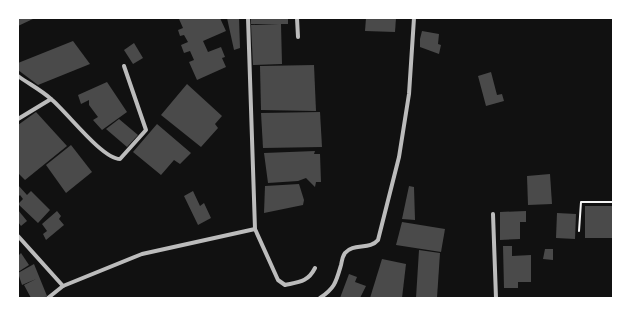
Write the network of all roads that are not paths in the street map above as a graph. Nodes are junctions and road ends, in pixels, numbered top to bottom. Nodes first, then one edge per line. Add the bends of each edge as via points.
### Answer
1 (248, 18) edge
2 (297, 18) edge
3 (414, 18) edge
4 (298, 37) dead end
5 (124, 66) dead end
6 (18, 76) edge
7 (51, 99) junction
8 (18, 119) edge
9 (493, 214) dead end
10 (255, 229) junction
11 (18, 236) edge
12 (315, 268) dead end
13 (63, 286) junction
14 (48, 298) edge
15 (320, 298) edge
16 (496, 298) edge

1 - 10 street
2 - 4 street
3 - 15 street via 409,94 399,157 378,240 375,244 352,248 346,252 336,283
5 - 7 street via 146,130 120,159 104,153
6 - 7 street
7 - 8 street
9 - 16 street
10 - 12 street via 278,280 285,285 300,282 311,276
10 - 13 street via 142,254
11 - 13 street
13 - 14 street

